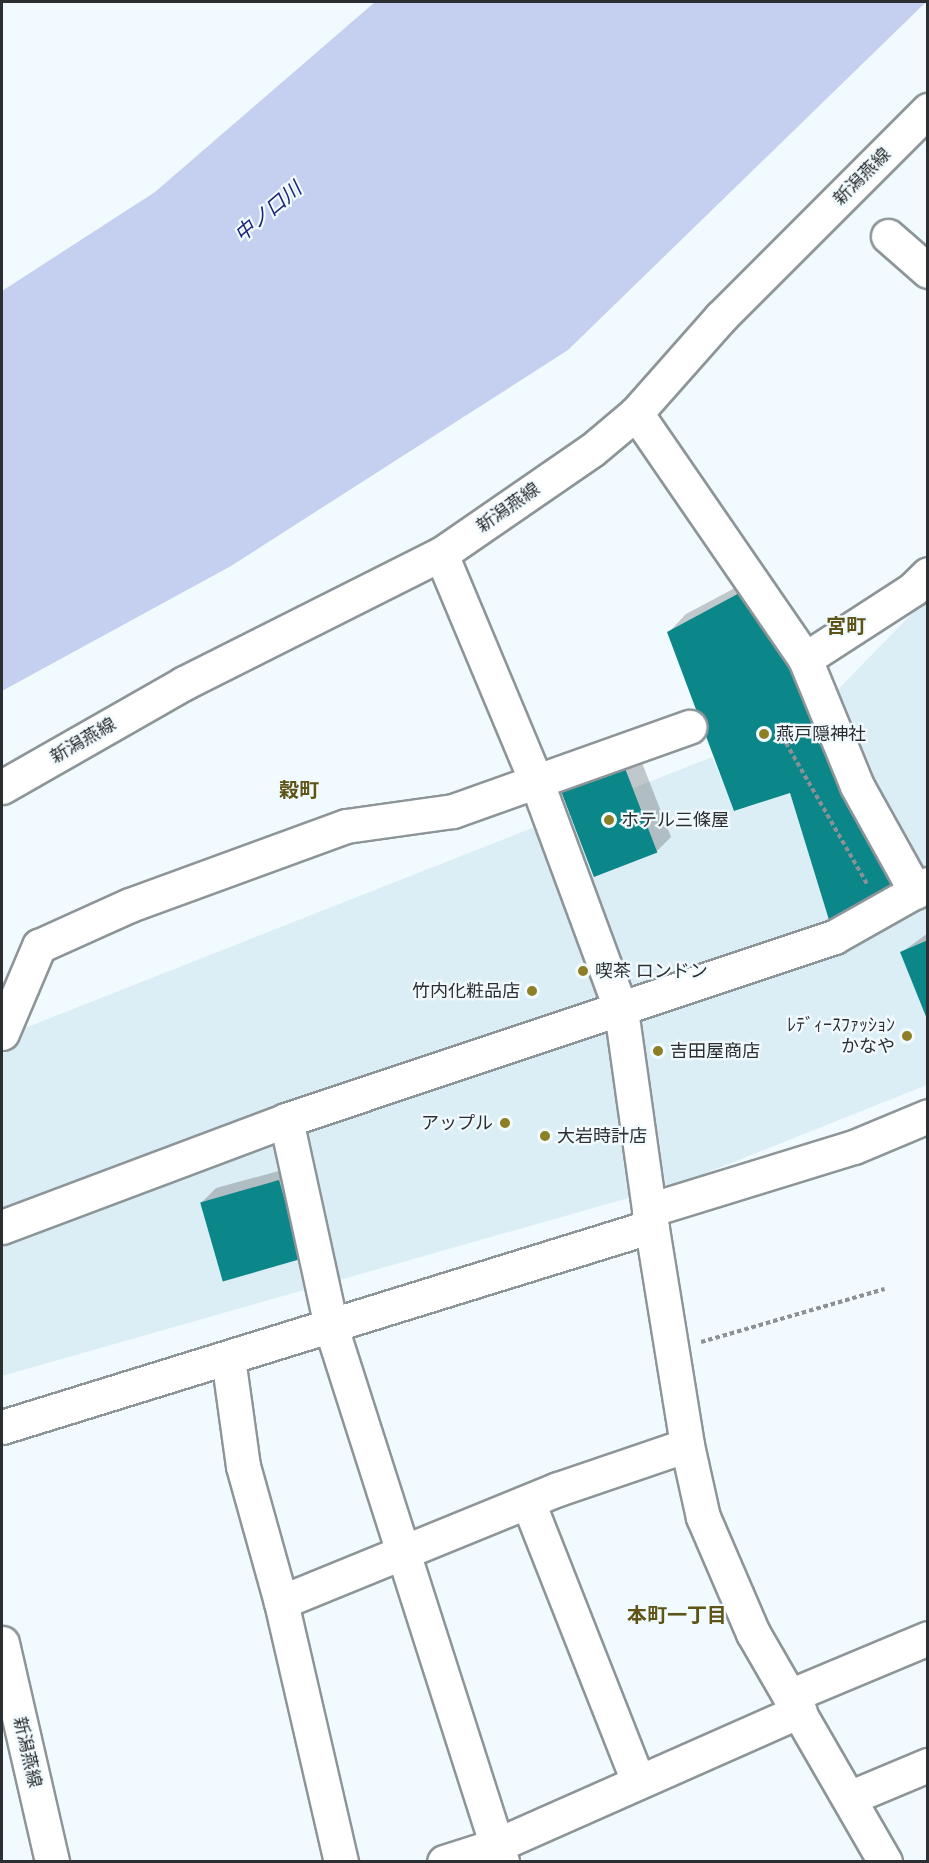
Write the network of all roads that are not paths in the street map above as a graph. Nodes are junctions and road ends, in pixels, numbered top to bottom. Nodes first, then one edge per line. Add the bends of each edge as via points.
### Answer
1 (927, 110) edge
2 (888, 236) dead end
3 (927, 271) edge
4 (636, 413) junction
5 (441, 554) junction
6 (927, 574) edge
7 (806, 659) junction
8 (690, 727) dead end
9 (537, 783) junction
10 (2, 788) edge
11 (922, 888) edge
12 (621, 1010) junction
13 (2, 1033) edge
14 (927, 1116) edge
15 (286, 1120) junction
16 (650, 1218) junction
17 (2, 1227) edge
18 (331, 1327) junction
19 (228, 1358) junction
20 (2, 1426) edge
21 (687, 1445) junction
22 (528, 1502) junction
23 (403, 1553) junction
24 (281, 1602) junction
25 (927, 1638) edge
26 (2, 1643) edge
27 (6, 1679) edge
28 (796, 1703) junction
29 (927, 1765) edge
30 (638, 1780) junction
31 (849, 1798) junction
32 (500, 1853) edge
33 (52, 1862) edge
34 (341, 1862) edge
35 (444, 1862) edge
36 (885, 1862) edge

1 - 4 street, 新潟燕線 via 721,317
2 - 3 street
4 - 5 street, 新潟燕線 via 592,450
4 - 7 street
5 - 9 street
5 - 10 street, 新潟燕線 via 184,683
6 - 7 street via 913,589
7 - 11 street via 857,786
8 - 9 street
9 - 12 street
9 - 13 street via 453,811 346,826 130,904 39,946
11 - 12 street via 834,938
12 - 15 street
12 - 16 street
14 - 16 street via 854,1147
15 - 17 street
15 - 18 street
16 - 18 street
16 - 21 street
18 - 19 street
18 - 23 street
19 - 20 street
19 - 24 street via 243,1466
21 - 22 street
21 - 28 street via 703,1516 753,1633
22 - 23 street
22 - 30 street
23 - 24 street
23 - 32 street
24 - 34 street
25 - 28 street
26 - 27 street, 新潟燕線
27 - 33 street, 新潟燕線
28 - 30 street
28 - 31 street
29 - 31 street
30 - 32 street
31 - 36 street
32 - 35 street

